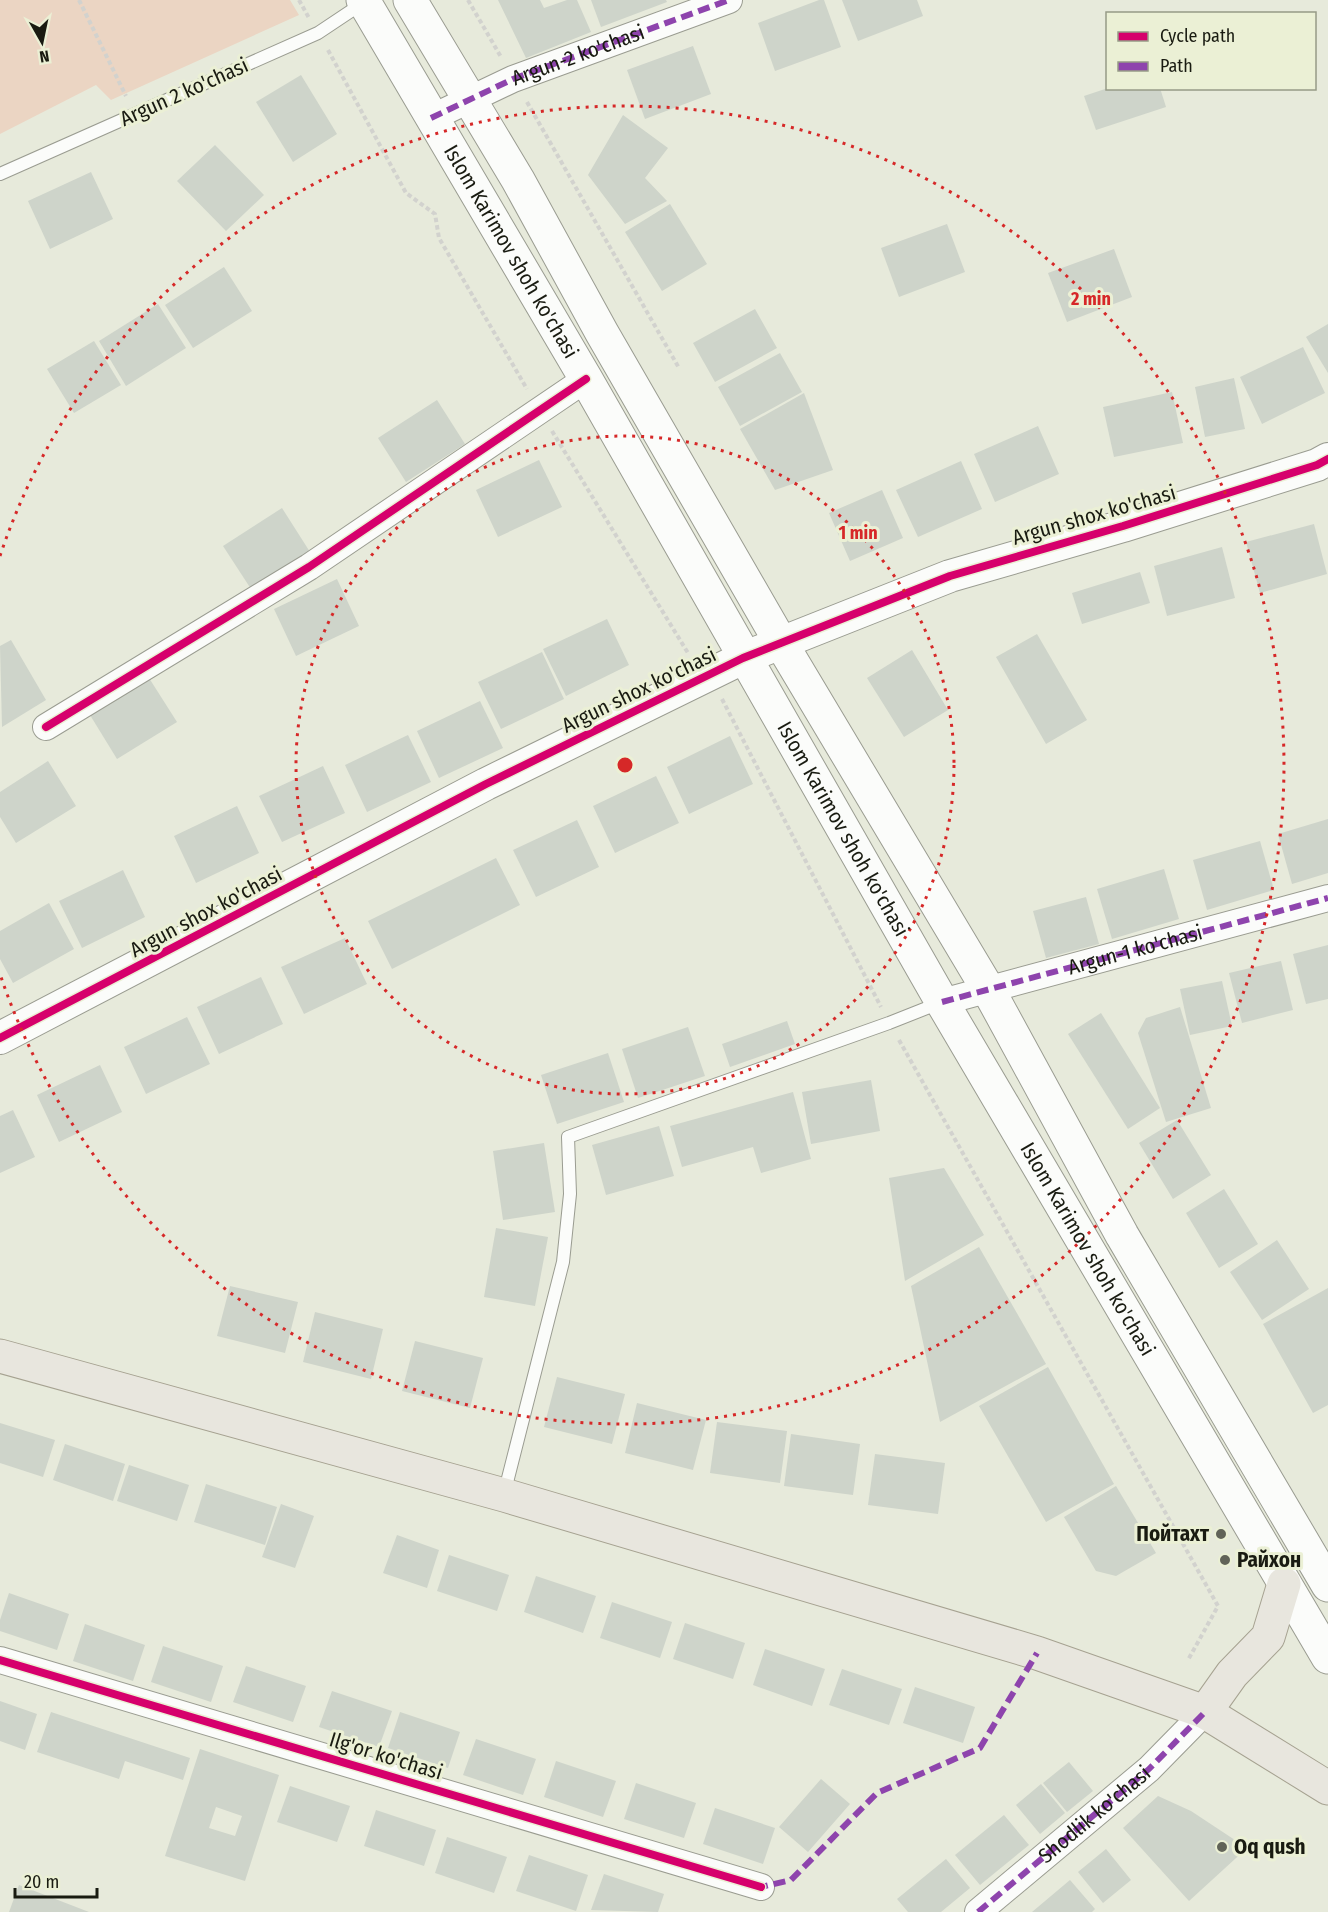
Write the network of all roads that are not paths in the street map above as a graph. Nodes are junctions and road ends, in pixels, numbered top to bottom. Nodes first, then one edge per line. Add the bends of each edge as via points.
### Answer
1 (410, 0) edge
2 (729, 0) edge
3 (363, 1) edge
4 (468, 98) junction
5 (431, 118) junction
6 (0, 174) edge
7 (586, 380) junction
8 (1328, 459) edge
9 (782, 643) junction
10 (743, 658) junction
11 (46, 727) dead end
12 (1328, 898) edge
13 (989, 991) junction
14 (942, 1002) junction
15 (0, 1038) edge
16 (0, 1356) edge
17 (504, 1495) junction
18 (1284, 1584) junction
19 (1328, 1585) edge
20 (1328, 1657) edge
21 (0, 1660) edge
22 (1205, 1712) junction
23 (1328, 1788) edge
24 (761, 1887) dead end
25 (978, 1912) edge

1 - 4 main road, Islom Karimov shoh ko'chasi
2 - 4 street, Argun-2 ko'chasi
3 - 5 main road, Islom Karimov shoh ko'chasi
3 - 6 lane, Argun 2 ko'chasi via 318,33
4 - 5 street, Argun-2 ko'chasi
4 - 9 main road, Islom Karimov shoh ko'chasi
5 - 7 main road, Islom Karimov shoh ko'chasi
7 - 10 main road, Islom Karimov shoh ko'chasi
7 - 11 street via 309,567
8 - 9 street, Argun shox ko'chasi via 1123,526 950,576
9 - 10 street, Argun shox ko'chasi
9 - 13 main road, Islom Karimov shoh ko'chasi
10 - 14 main road, Islom Karimov shoh ko'chasi
10 - 15 street, Argun shox ko'chasi via 486,784
12 - 13 street, Argun-1 ko'chasi
13 - 14 street, Argun-1 ko'chasi
13 - 19 main road, Islom Karimov shoh ko'chasi via 1122,1235
14 - 17 lane via 568,1137 570,1194 563,1262
14 - 18 main road, Islom Karimov shoh ko'chasi
16 - 17 main road
17 - 22 main road via 1037,1653
18 - 20 main road, Islom Karimov shoh ko'chasi
18 - 22 main road via 1268,1637 1232,1674
21 - 24 street, Ilg'or ko'chasi
22 - 23 main road
22 - 25 street, Shodlik ko'chasi via 1149,1769

